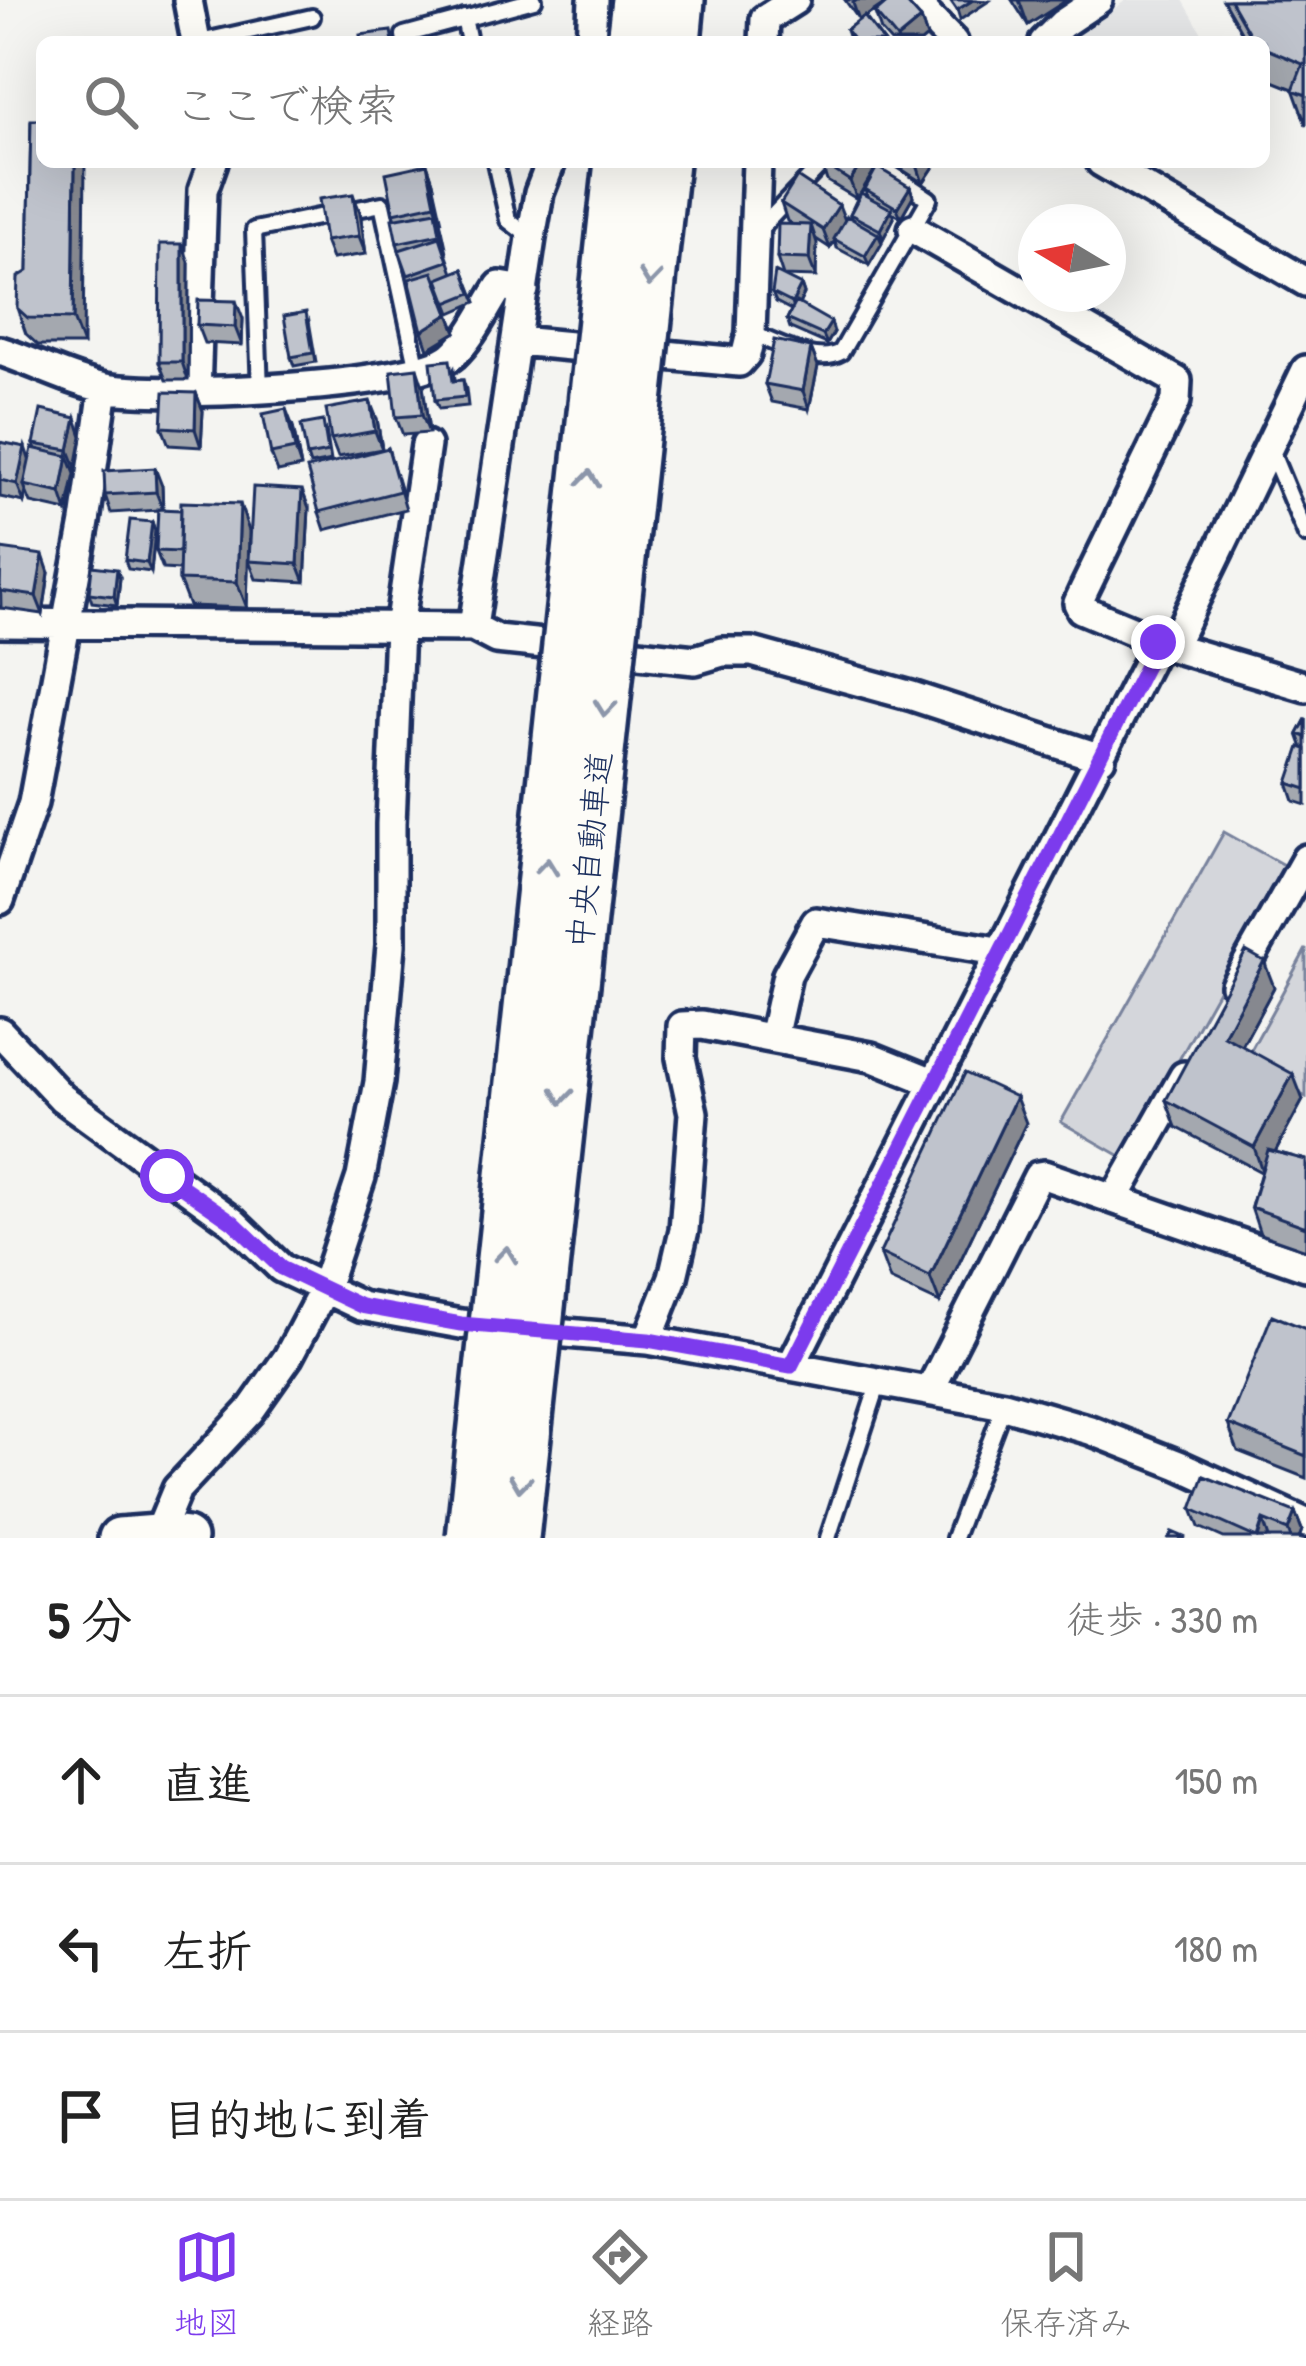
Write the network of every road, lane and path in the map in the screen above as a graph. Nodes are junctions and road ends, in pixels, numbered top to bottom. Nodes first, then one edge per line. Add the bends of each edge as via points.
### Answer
1 (188, 0) edge
2 (534, 0) edge
3 (593, 0) edge
4 (638, 0) edge
5 (678, 0) edge
6 (795, 0) edge
7 (912, 0) edge
8 (1099, 0) edge
9 (312, 17) dead end
10 (464, 18) junction
11 (197, 36) edge
12 (225, 36) edge
13 (404, 36) edge
14 (468, 36) edge
15 (591, 36) edge
16 (634, 36) edge
17 (675, 36) edge
18 (764, 36) edge
19 (941, 36) edge
20 (1052, 36) edge
21 (211, 168) edge
22 (496, 168) edge
23 (548, 168) edge
24 (620, 168) edge
25 (661, 168) edge
26 (758, 168) edge
27 (818, 168) edge
28 (883, 168) edge
29 (1111, 168) edge
30 (913, 229) junction
31 (753, 235) junction
32 (531, 238) junction
33 (1306, 282) edge
34 (524, 290) junction
35 (752, 333) junction
36 (518, 341) junction
37 (1, 355) edge
38 (418, 370) junction
39 (1306, 370) edge
40 (104, 388) junction
41 (260, 391) junction
42 (196, 393) junction
43 (1268, 444) junction
44 (426, 445) dead end
45 (1306, 536) edge
46 (0, 623) edge
47 (64, 625) junction
48 (473, 627) junction
49 (400, 628) junction
50 (1165, 645) junction
51 (1306, 686) edge
52 (1101, 758) junction
53 (1306, 859) edge
54 (0, 900) edge
55 (998, 951) junction
56 (1216, 1018) edge
57 (0, 1032) edge
58 (772, 1038) junction
59 (1194, 1058) edge
60 (933, 1082) junction
61 (1115, 1198) junction
62 (1306, 1266) edge
63 (323, 1291) junction
64 (648, 1340) junction
65 (791, 1366) junction
66 (879, 1382) junction
67 (930, 1390) junction
68 (1004, 1405) junction
69 (1306, 1522) edge
70 (154, 1537) edge
71 (473, 1538) edge
72 (514, 1538) edge
73 (828, 1538) edge
74 (954, 1538) edge

1 - 11 street
2 - 10 lane
3 - 15 street
4 - 16 highway
5 - 17 highway
6 - 18 street via 765,19
7 - 19 street
8 - 20 street
9 - 12 lane
10 - 13 lane
10 - 14 lane
21 - 42 street via 203,190
22 - 32 lane via 508,220
23 - 32 street
71 -> 24 highway, 中央自動車道, bridge
25 -> 72 highway, 中央自動車道, bridge
26 - 31 street
27 - 31 lane
28 - 30 lane via 929,200
29 - 33 street
30 - 35 lane via 841,352 818,357
30 - 50 street via 1177,381 1176,401 1078,603
31 - 35 street
32 - 34 street
34 - 36 street
34 - 38 street via 500,286 452,357
35 - 36 street via 746,354 728,363
36 - 48 street
37 - 40 street
38 - 41 street
38 - 41 lane via 382,204 254,230
39 - 43 street
40 - 42 street
40 - 47 street
41 - 42 street
43 - 45 lane
43 - 50 street
44 - 49 street
46 - 47 street
47 - 49 street
47 - 54 street via 33,803
48 - 49 street
48 - 52 street via 496,639 695,660 752,652
49 - 63 street via 379,1082 361,1177
50 - 51 street
50 - 52 street
52 - 55 street
53 - 56 street
55 - 58 street via 816,922 787,975
55 - 60 street
57 - 63 street via 62,1098 233,1222 281,1268
58 - 60 street via 871,1057
58 - 64 street via 682,1026 693,1113 684,1230
59 - 61 street
60 - 65 street
61 - 62 street
61 - 67 street via 1038,1176
63 - 64 street via 461,1324
63 - 70 street via 272,1382 177,1489
64 - 65 street
65 - 66 street
66 - 67 street
66 - 73 lane
67 - 68 street
68 - 69 street via 1090,1430
68 - 74 lane

